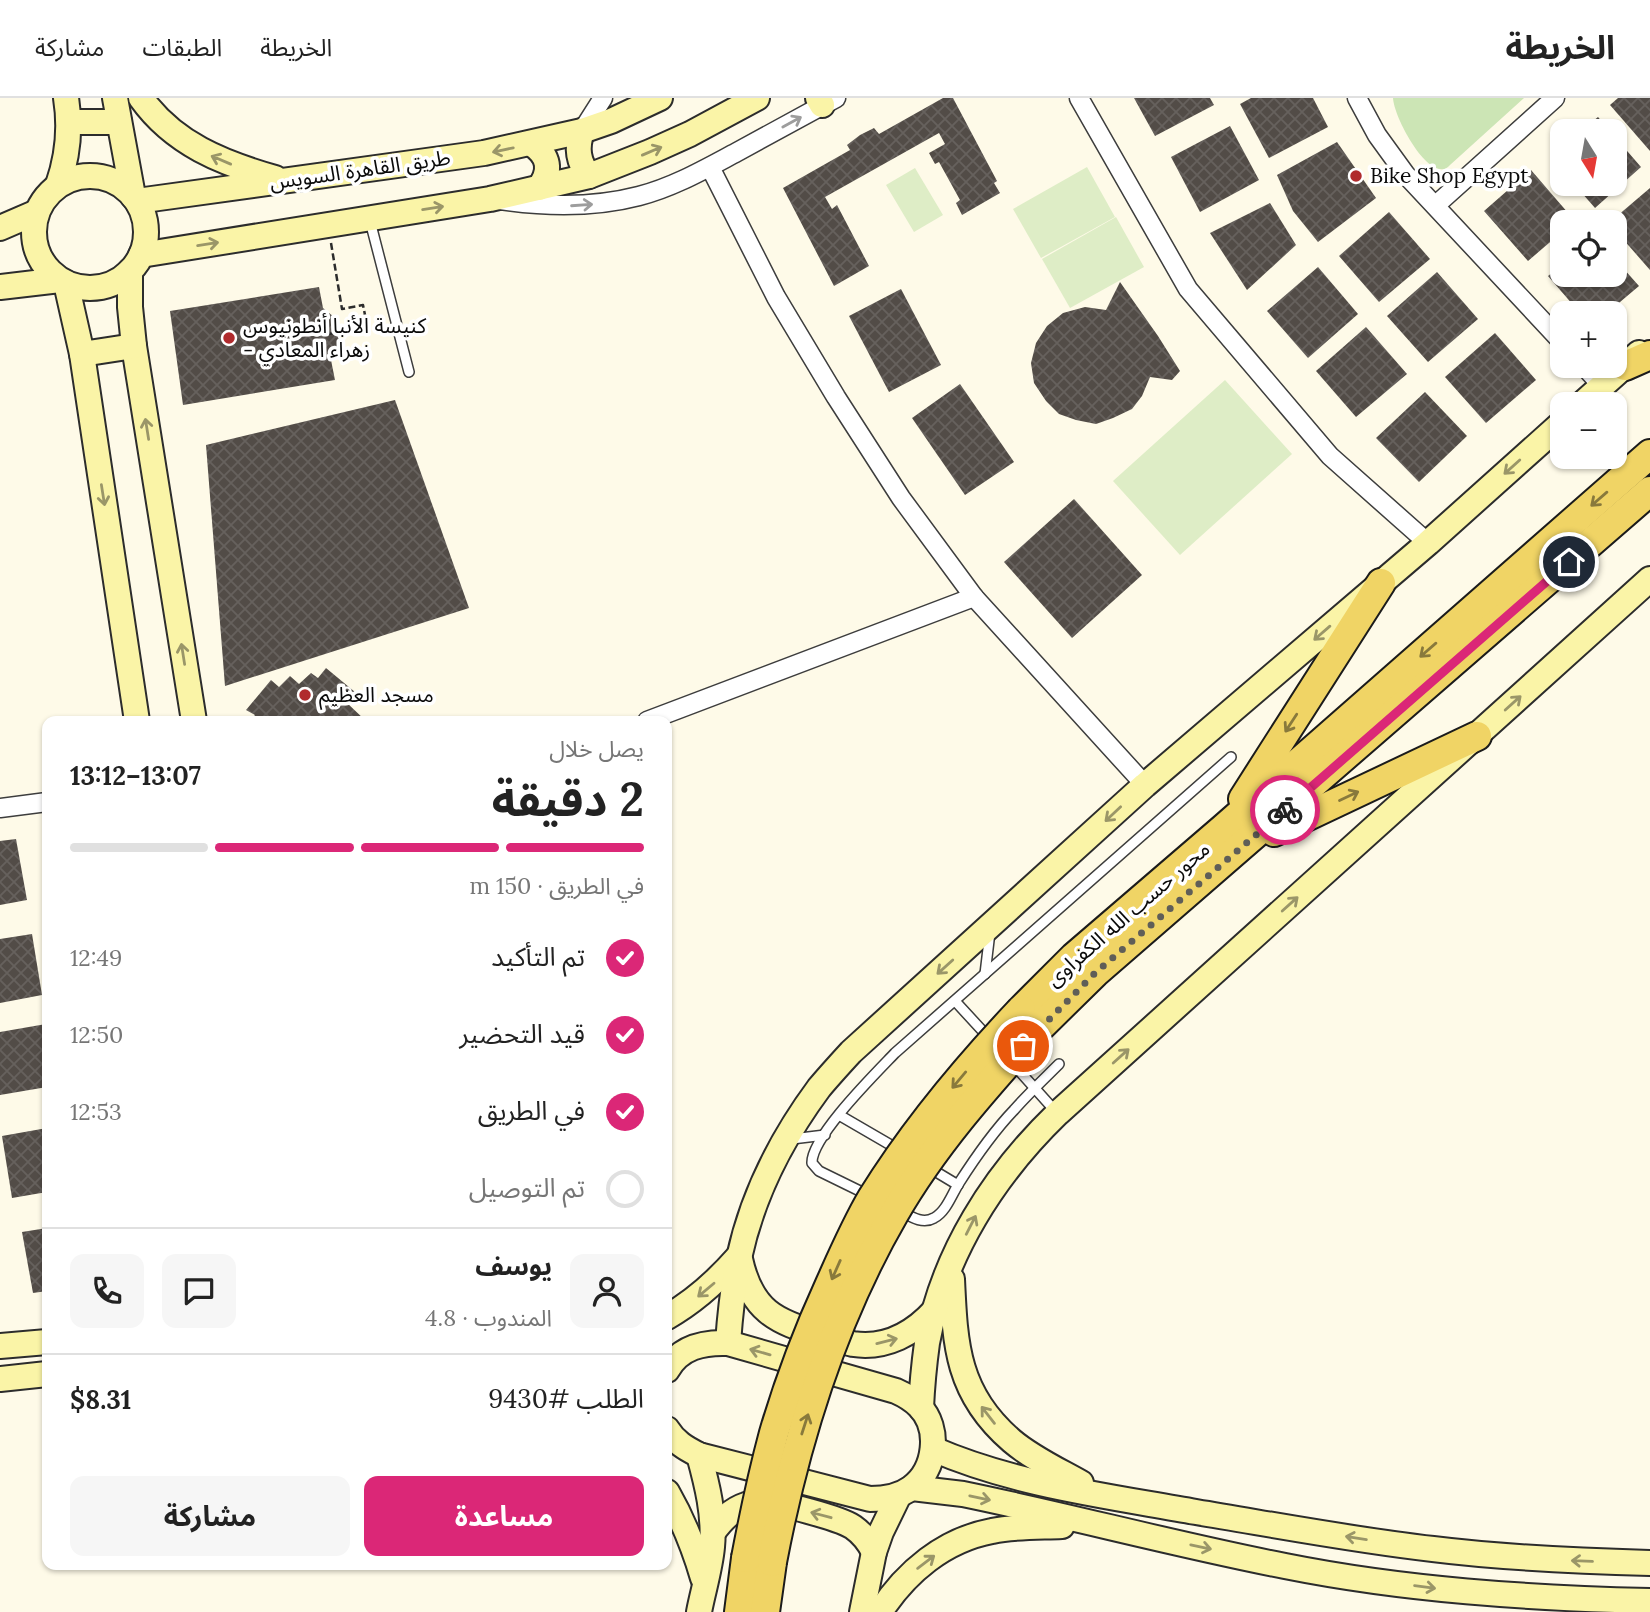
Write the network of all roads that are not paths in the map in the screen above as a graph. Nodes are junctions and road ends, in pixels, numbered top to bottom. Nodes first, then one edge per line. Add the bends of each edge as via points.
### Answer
1 (141, 98) edge
2 (603, 98) edge
3 (660, 98) edge
4 (757, 98) edge
5 (1079, 98) edge
6 (1357, 98) edge
7 (1555, 98) edge
8 (825, 101) edge
9 (68, 110) edge
10 (117, 110) edge
11 (582, 131) junction
12 (532, 144) junction
13 (710, 167) junction
14 (589, 176) junction
15 (286, 181) junction
16 (58, 185) junction
17 (539, 188) junction
18 (135, 199) junction
19 (490, 199) junction
20 (1437, 205) junction
21 (37, 212) junction
22 (369, 218) junction
23 (0, 228) edge
24 (135, 263) junction
25 (63, 281) junction
26 (0, 287) edge
27 (1550, 329) edge
28 (1650, 343) edge
29 (134, 346) junction
30 (82, 354) junction
31 (1638, 360) edge
32 (409, 372) dead end
33 (1595, 378) edge
34 (1602, 386) junction
35 (1595, 392) edge
36 (1550, 434) edge
37 (1650, 454) edge
38 (1650, 491) edge
39 (1427, 543) junction
40 (1650, 579) edge
41 (1381, 583) junction
42 (974, 597) junction
43 (136, 716) edge
44 (193, 716) edge
45 (660, 716) edge
46 (1477, 736) junction
47 (1231, 757) dead end
48 (1145, 785) junction
49 (42, 803) edge
50 (0, 808) edge
51 (1234, 837) junction
52 (990, 927) junction
53 (985, 974) junction
54 (955, 1001) junction
55 (1059, 1064) dead end
56 (1035, 1088) junction
57 (1058, 1113) junction
58 (839, 1115) junction
59 (825, 1135) junction
60 (786, 1139) junction
61 (910, 1157) dead end
62 (922, 1164) dead end
63 (958, 1185) junction
64 (881, 1202) dead end
65 (894, 1208) dead end
66 (739, 1255) junction
67 (952, 1263) junction
68 (935, 1310) junction
69 (672, 1314) edge
70 (42, 1342) edge
71 (728, 1343) junction
72 (0, 1346) edge
73 (672, 1362) edge
74 (42, 1375) edge
75 (0, 1379) edge
76 (921, 1408) junction
77 (672, 1438) edge
78 (933, 1449) junction
79 (699, 1455) junction
80 (906, 1491) junction
81 (1103, 1496) junction
82 (672, 1500) edge
83 (1097, 1524) junction
84 (713, 1532) junction
85 (874, 1552) junction
86 (759, 1560) junction
87 (1650, 1563) edge
88 (705, 1585) junction
89 (1650, 1601) edge
90 (699, 1612) edge
91 (739, 1612) edge
92 (765, 1612) edge
93 (862, 1612) edge
94 (880, 1612) edge

15 -> 1 street via 215,158 189,144
2 - 11 street
3 - 11 street, طريق القاهرة السويس
14 -> 4 street via 690,134
5 - 39 street via 1188,289 1330,456
6 - 20 street via 1406,175
7 - 20 street
13 -> 8 street
9 - 10 street
9 - 16 street via 69,144
10 - 18 street
11 - 12 street, طريق القاهرة السويس
11 - 14 street via 578,155
12 -> 15 street, طريق القاهرة السويس
12 - 17 street via 546,159 548,169
19 -> 13 street via 565,206 603,204 676,184
13 - 42 street via 776,298 836,397 901,498
14 - 17 street
15 - 18 street, طريق القاهرة السويس
16 - 18 street via 73,178 106,178
16 - 21 street
17 - 19 street
18 - 24 street via 146,228
22 -> 19 street
20 - 27 street
21 - 23 street
21 - 25 street via 33,228 39,258
24 -> 22 street
22 - 32 lane
24 - 25 street via 116,281 100,287 83,288
24 - 29 street via 130,307
25 - 26 street
25 - 30 street
28 - 31 street
29 - 30 street
44 -> 29 street
30 -> 43 street
31 - 34 street
33 - 34 street
34 - 35 street
36 -> 39 street
37 -> 51 main road, محور حسب الله الكفراوى
38 - 51 main road, محور حسب الله الكفراوى
39 - 41 street
46 -> 40 street
41 -> 48 street
41 -> 51 main road
42 - 45 street
42 - 48 street
51 -> 46 main road
57 -> 46 street
47 - 53 lane
48 -> 52 street
49 - 50 street
51 - 86 main road, محور حسب الله الكفراوى, bridge via 1074,957 1029,1020 970,1067 871,1199 817,1312 774,1433 759,1495
52 - 53 lane
52 -> 60 street via 851,1052 820,1087
53 - 54 lane
54 - 56 lane
54 - 58 lane via 895,1053
55 - 56 lane
56 - 57 lane
56 - 63 lane via 994,1133
67 -> 57 street via 1000,1177
58 - 59 lane
58 - 61 lane
59 - 60 lane
59 - 64 lane via 812,1158 815,1168
60 - 66 street via 752,1210
62 - 63 lane
63 - 65 lane via 942,1213 928,1221
66 -> 68 street via 749,1288 770,1314 800,1329 853,1344 899,1338
66 -> 69 street via 719,1279
66 - 71 street
67 - 68 street
81 -> 67 street via 1013,1442 977,1401 957,1351
68 - 76 street
70 - 72 street
71 - 73 street via 696,1346
76 -> 71 street via 896,1391
74 - 75 street
76 - 78 street via 933,1434
77 - 79 street
78 - 80 street via 922,1477
78 - 81 street via 995,1472
79 - 80 street via 870,1499
79 - 84 street
80 -> 83 street via 963,1494
80 - 85 street
87 -> 81 street via 1433,1549
82 - 88 street via 695,1548
83 -> 89 street via 1368,1580 1501,1595
94 -> 83 street via 922,1564 966,1538 1016,1528
85 -> 84 street via 860,1532 840,1520 763,1502 734,1510
84 - 88 street
85 - 93 street
86 - 91 main road, محور حسب الله الكفراوى
86 - 92 main road, محور حسب الله الكفراوى
88 - 90 street

